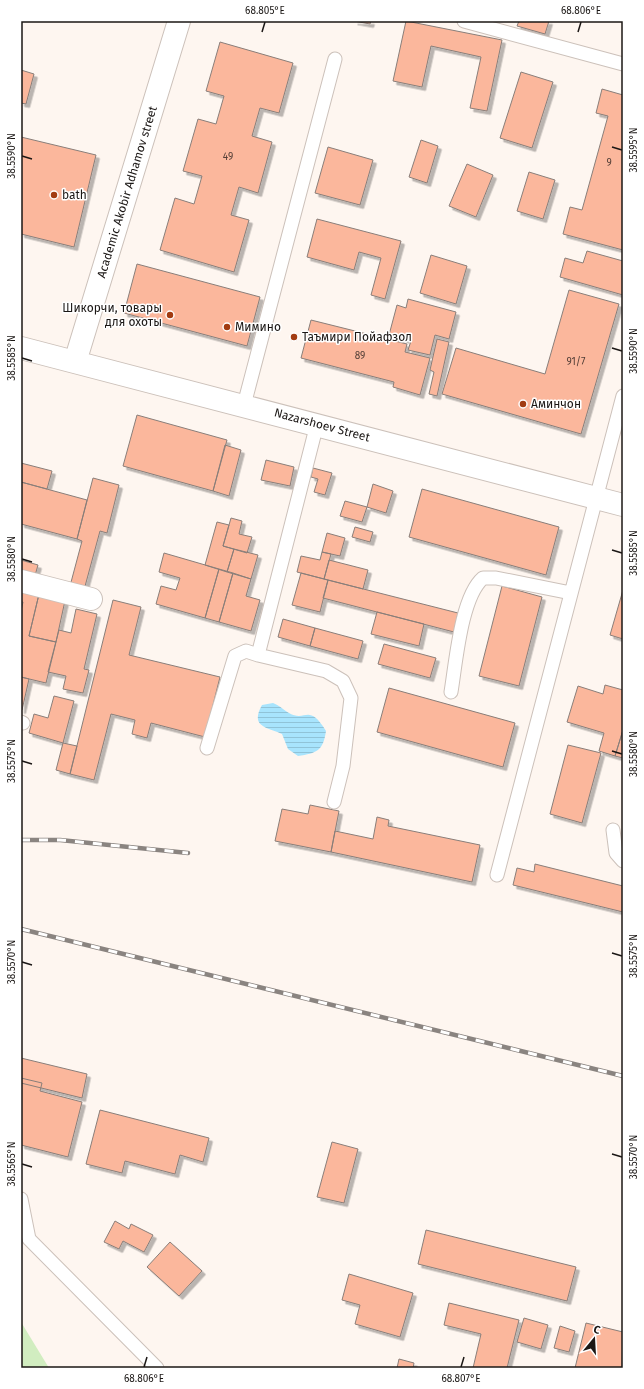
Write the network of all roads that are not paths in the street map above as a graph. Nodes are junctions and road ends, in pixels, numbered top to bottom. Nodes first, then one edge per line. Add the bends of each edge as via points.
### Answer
1 (179, 21) edge
2 (464, 21) edge
3 (335, 59) dead end
4 (623, 64) edge
5 (21, 348) edge
6 (76, 362) junction
7 (623, 396) edge
8 (244, 405) junction
9 (317, 424) junction
10 (596, 497) junction
11 (623, 505) edge
12 (21, 581) edge
13 (571, 593) junction
14 (91, 599) dead end
15 (258, 655) junction
16 (451, 692) dead end
17 (208, 748) dead end
18 (334, 802) dead end
19 (613, 830) dead end
20 (623, 861) edge
21 (497, 875) dead end
22 (21, 1199) edge
23 (157, 1368) edge

1 - 6 street, Academic Akobir Adhamov street
2 - 4 lane
3 - 8 lane
5 - 6 street, Nazarshoev Street
6 - 8 street, Nazarshoev Street
7 - 10 lane
8 - 9 street, Nazarshoev Street
9 - 10 street, Nazarshoev Street
9 - 15 lane
10 - 11 street, Nazarshoev Street
10 - 13 lane
12 - 14 street
13 - 16 lane via 496,578 483,578 476,584 466,606
13 - 21 lane
15 - 17 lane via 246,651 235,656
15 - 18 lane via 326,671 342,681 348,692 351,698 344,758
19 - 20 lane via 616,853
22 - 23 lane via 29,1239

